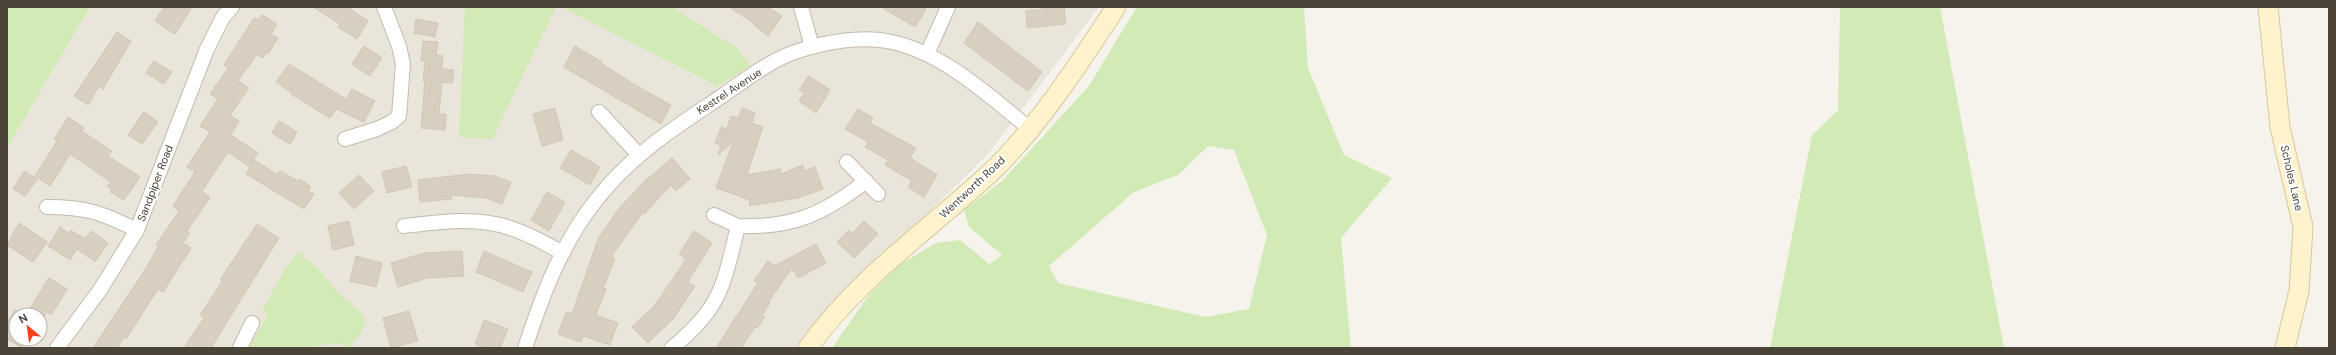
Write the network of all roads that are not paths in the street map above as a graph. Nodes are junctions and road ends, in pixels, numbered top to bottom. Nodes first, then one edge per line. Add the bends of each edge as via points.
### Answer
1 (232, 7) edge
2 (384, 7) edge
3 (801, 7) edge
4 (948, 7) edge
5 (1116, 7) edge
6 (2268, 7) edge
7 (812, 47) junction
8 (927, 54) junction
9 (599, 112) dead end
10 (1029, 128) junction
11 (345, 139) dead end
12 (638, 154) junction
13 (847, 162) dead end
14 (866, 181) junction
15 (878, 194) dead end
16 (47, 207) dead end
17 (714, 215) dead end
18 (404, 226) dead end
19 (738, 226) junction
20 (137, 230) junction
21 (563, 253) junction
22 (252, 323) dead end
23 (57, 348) edge
24 (240, 348) edge
25 (525, 348) edge
26 (672, 348) edge
27 (808, 348) edge
28 (2285, 348) edge

1 - 20 street, Sandpiper Road via 223,17 207,49
2 - 11 street via 403,64 399,116 377,129
3 - 7 street
4 - 8 street
5 - 10 street, Wentworth Road via 1072,73
6 - 28 street, Scholes Lane via 2280,127 2303,227 2299,291
7 - 8 street, Kestrel Avenue via 862,40 892,42
7 - 12 street, Kestrel Avenue via 778,60
8 - 10 street, Kestrel Avenue
9 - 12 street
10 - 27 street, Wentworth Road via 990,172 869,278 828,320
12 - 21 street, Kestrel Avenue via 596,200
13 - 14 street
14 - 15 street
14 - 19 street via 839,202 804,220 760,227
16 - 20 street via 78,207 104,214
17 - 19 street
18 - 21 street via 439,222 490,223 523,233
19 - 26 street via 726,276 716,302 703,320
20 - 23 street, Sandpiper Road via 100,290
21 - 25 street, Kestrel Avenue via 536,313
22 - 24 street

